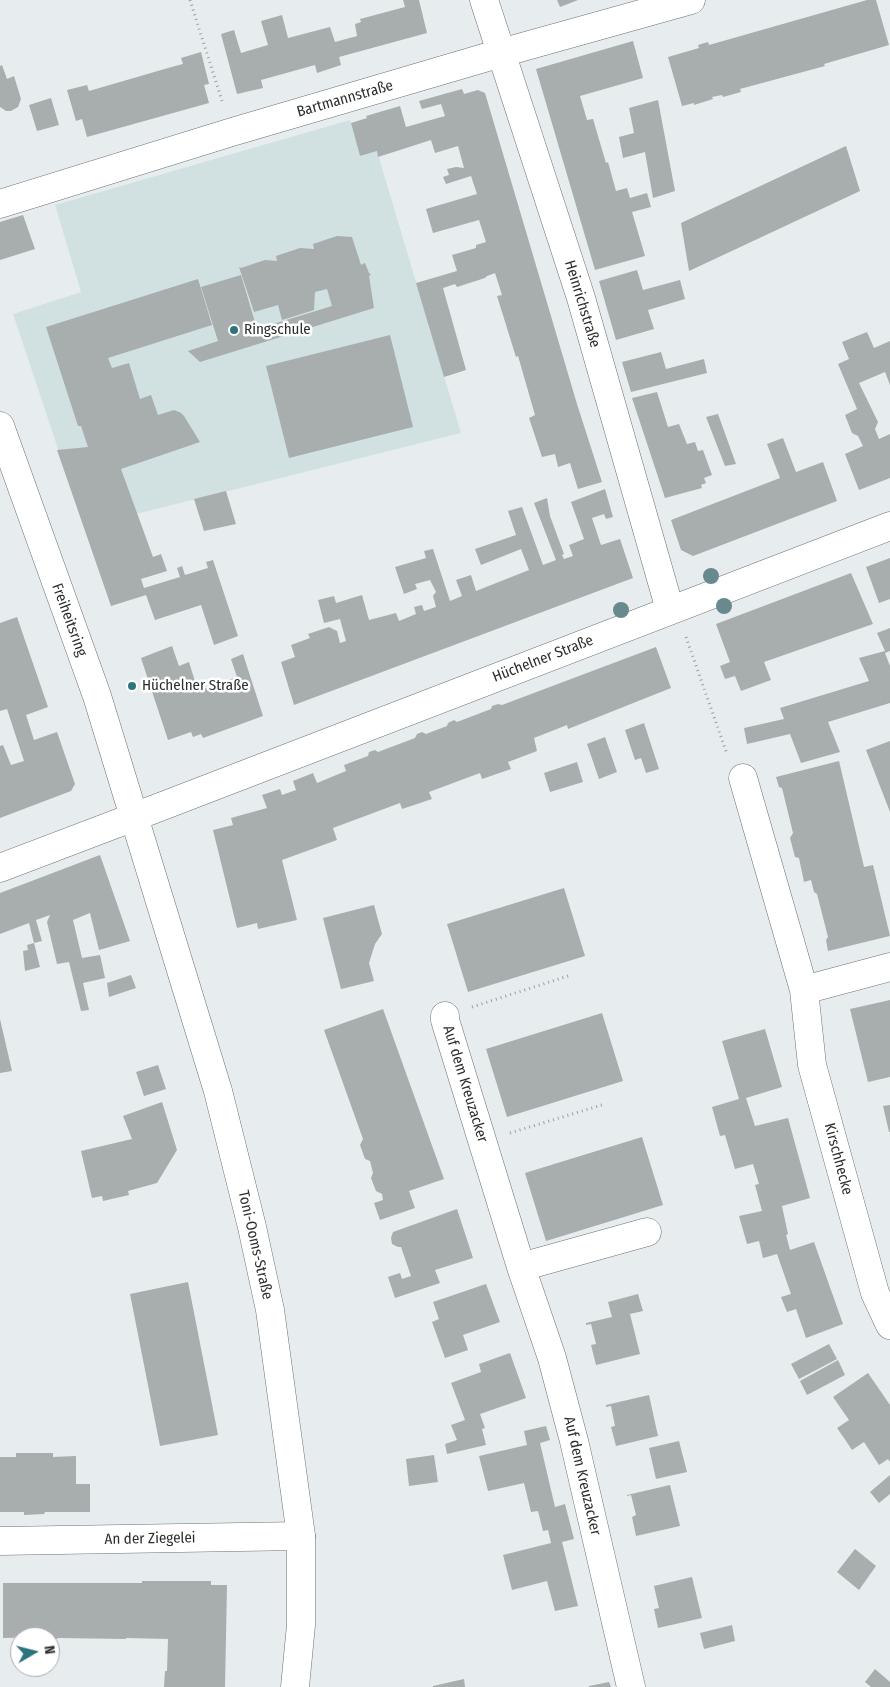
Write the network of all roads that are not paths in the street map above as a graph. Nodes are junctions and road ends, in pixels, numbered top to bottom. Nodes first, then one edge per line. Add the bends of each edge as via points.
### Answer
1 (484, 0) edge
2 (691, 0) edge
3 (501, 53) junction
4 (0, 204) edge
5 (0, 426) edge
6 (890, 526) edge
7 (670, 610) junction
8 (743, 778) road end
9 (134, 817) junction
10 (0, 868) edge
11 (890, 967) edge
12 (804, 990) junction
13 (445, 1016) road end
14 (647, 1232) dead end
15 (521, 1267) junction
16 (890, 1325) edge
17 (301, 1536) junction
18 (0, 1541) edge
19 (295, 1687) edge
20 (631, 1687) edge

1 - 3 street, Heinrichstraße
2 - 3 street, Bartmannstraße
3 - 4 street, Bartmannstraße
3 - 7 street, Heinrichstraße via 581,298
5 - 9 street, Freiheitsring via 97,696
6 - 7 street, Hüchelner Straße
7 - 9 street, Hüchelner Straße
8 - 12 street, Kirschhecke
9 - 10 street, Hüchelner Straße
9 - 17 street, Toni-Ooms-Straße via 218,1091 252,1227 270,1310
11 - 12 street
12 - 16 street, Kirschhecke via 812,1065 875,1293
13 - 15 street, Auf dem Kreuzacker
14 - 15 street
15 - 20 street, Auf dem Kreuzacker via 552,1358 574,1441
17 - 18 street, An der Ziegelei
17 - 19 street, Toni-Ooms-Straße via 300,1625

